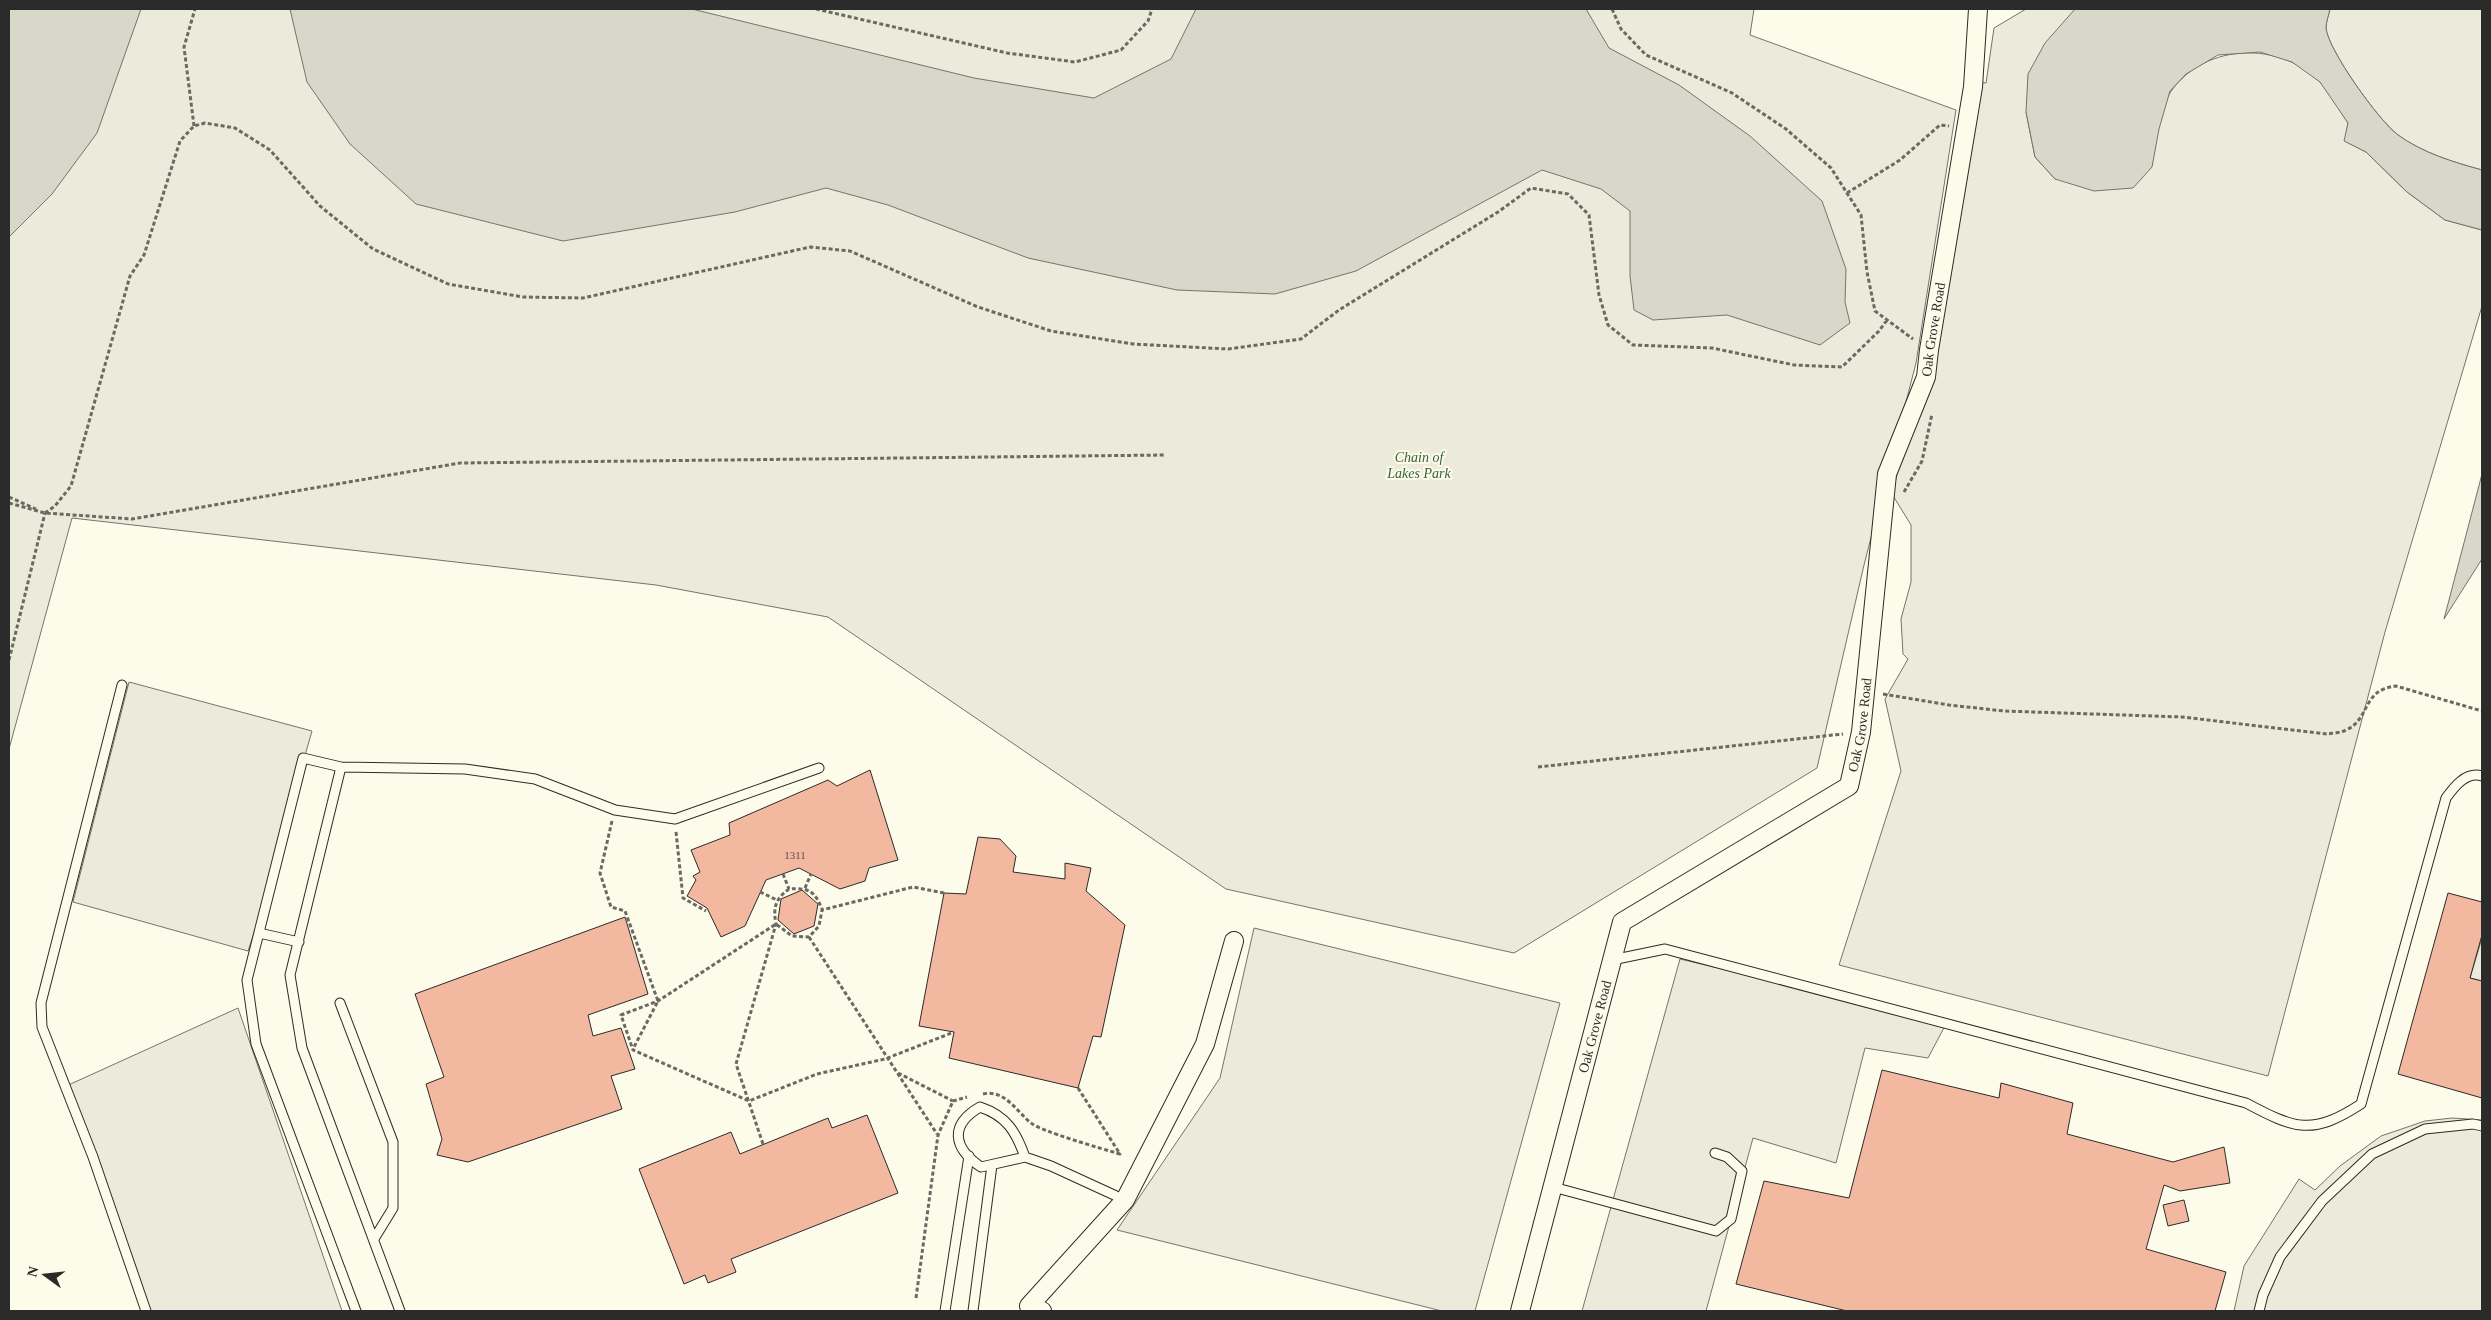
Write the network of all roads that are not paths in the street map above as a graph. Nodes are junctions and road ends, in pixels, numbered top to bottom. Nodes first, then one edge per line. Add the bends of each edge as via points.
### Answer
1 (1978, 9) edge
2 (122, 685) dead end
3 (341, 767) junction
4 (819, 768) dead end
5 (2482, 776) edge
6 (259, 933) junction
7 (1234, 941) dead end
8 (298, 942) junction
9 (1612, 960) junction
10 (340, 1003) dead end
11 (2482, 1126) edge
12 (1715, 1153) dead end
13 (968, 1156) junction
14 (1025, 1157) junction
15 (992, 1165) junction
16 (1553, 1186) junction
17 (1125, 1200) junction
18 (374, 1240) junction
19 (1031, 1310) edge
20 (146, 1311) edge
21 (356, 1311) edge
22 (400, 1311) edge
23 (944, 1311) edge
24 (973, 1311) edge
25 (1520, 1311) edge
26 (2259, 1311) edge

1 - 9 street, Oak Grove Road via 1973,87 1926,377 1887,474 1860,732 1849,786 1622,922
2 - 20 lane via 40,1003 42,1028 93,1157
3 - 4 lane via 474,770 535,780 615,810 675,819
3 - 6 lane via 303,758
3 - 8 lane
5 - 9 lane via 2478,774 2458,781 2446,798 2361,1104 2338,1119 2313,1126 2283,1122 2246,1103 1665,949
6 - 8 lane
6 - 21 lane via 248,980 256,1044
7 - 17 street via 1205,1044
8 - 18 lane via 290,976 302,1048
9 - 16 street, Oak Grove Road
10 - 18 lane via 393,1142 393,1208
11 - 26 lane via 2425,1129 2372,1154 2322,1201 2280,1257
12 - 16 lane via 1727,1157 1742,1171 1731,1219 1716,1231
13 - 14 lane via 958,1142 958,1129 968,1114 980,1107 1007,1120
13 - 15 lane via 982,1167
13 - 23 lane
14 - 15 lane
14 - 17 lane
15 - 24 lane
16 - 25 street, Oak Grove Road
17 - 19 street
18 - 22 lane

